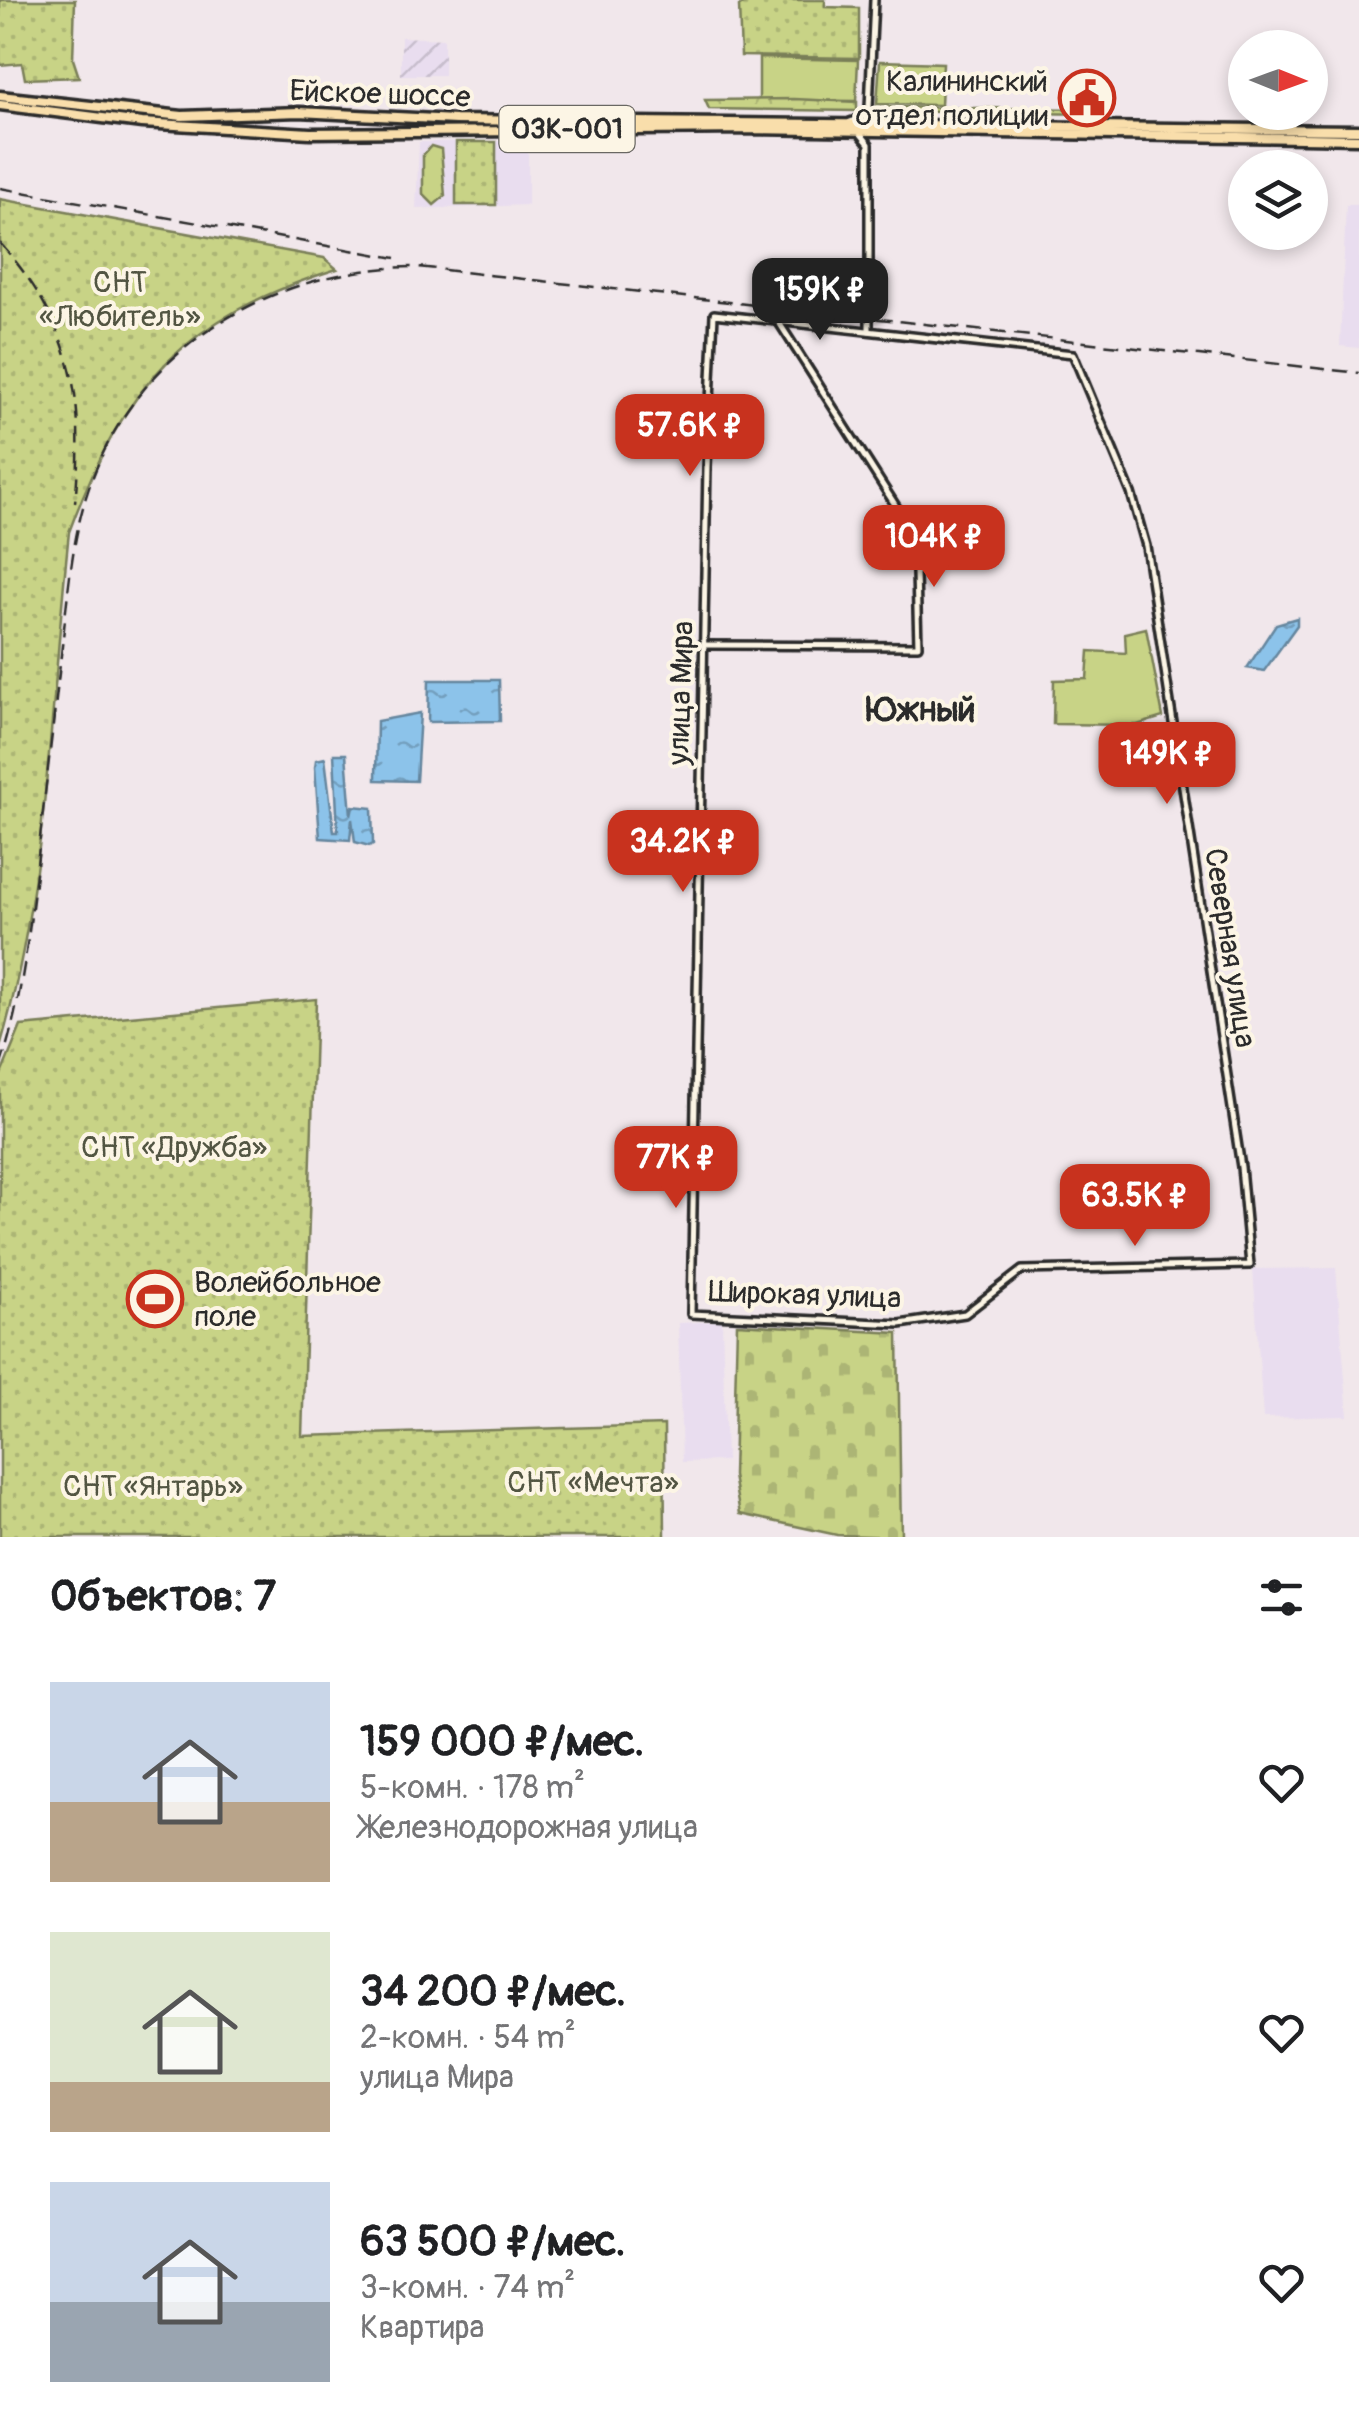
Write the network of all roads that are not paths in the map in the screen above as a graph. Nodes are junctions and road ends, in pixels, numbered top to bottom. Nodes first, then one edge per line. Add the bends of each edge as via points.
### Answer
1 (874, 0) edge
2 (0, 96) edge
3 (0, 105) edge
4 (870, 108) junction
5 (266, 114) junction
6 (347, 115) junction
7 (902, 122) junction
8 (847, 126) junction
9 (1359, 130) edge
10 (887, 131) junction
11 (286, 132) junction
12 (348, 132) junction
13 (1359, 139) edge
14 (869, 144) junction
15 (777, 320) junction
16 (869, 331) junction
17 (706, 646) junction
18 (1022, 1270) joint
19 (691, 1314) joint

1 - 4 street
2 - 5 main road, Ейское шоссе / 03К-001 via 154,115
3 - 11 main road, Ейское шоссе / 03К-001
4 - 7 street via 882,120
4 - 8 street
5 - 6 main road, Ейское шоссе / 03К-001
5 - 11 main road via 294,118
6 - 8 main road, Ейское шоссе / 03К-001
6 - 12 main road, 03К-001 via 310,116 304,125
7 - 8 main road, Ейское шоссе / 03К-001
7 - 9 main road, Ейское шоссе / 03К-001
8 - 10 main road, Ейское шоссе / 03К-001
8 - 12 main road, Ейское шоссе / 03К-001
8 - 14 street
10 - 13 main road, Ейское шоссе / 03К-001
10 - 14 street
11 - 12 main road, Ейское шоссе / 03К-001
14 - 16 street
15 - 16 street
15 - 17 street, улица Мира via 714,314
15 - 17 street via 915,536 918,646
16 - 18 street, Северная улица via 1073,354 1144,536 1241,1167 1250,1266
17 - 19 street, улица Мира
18 - 19 street, Широкая улица via 957,1316 856,1325

